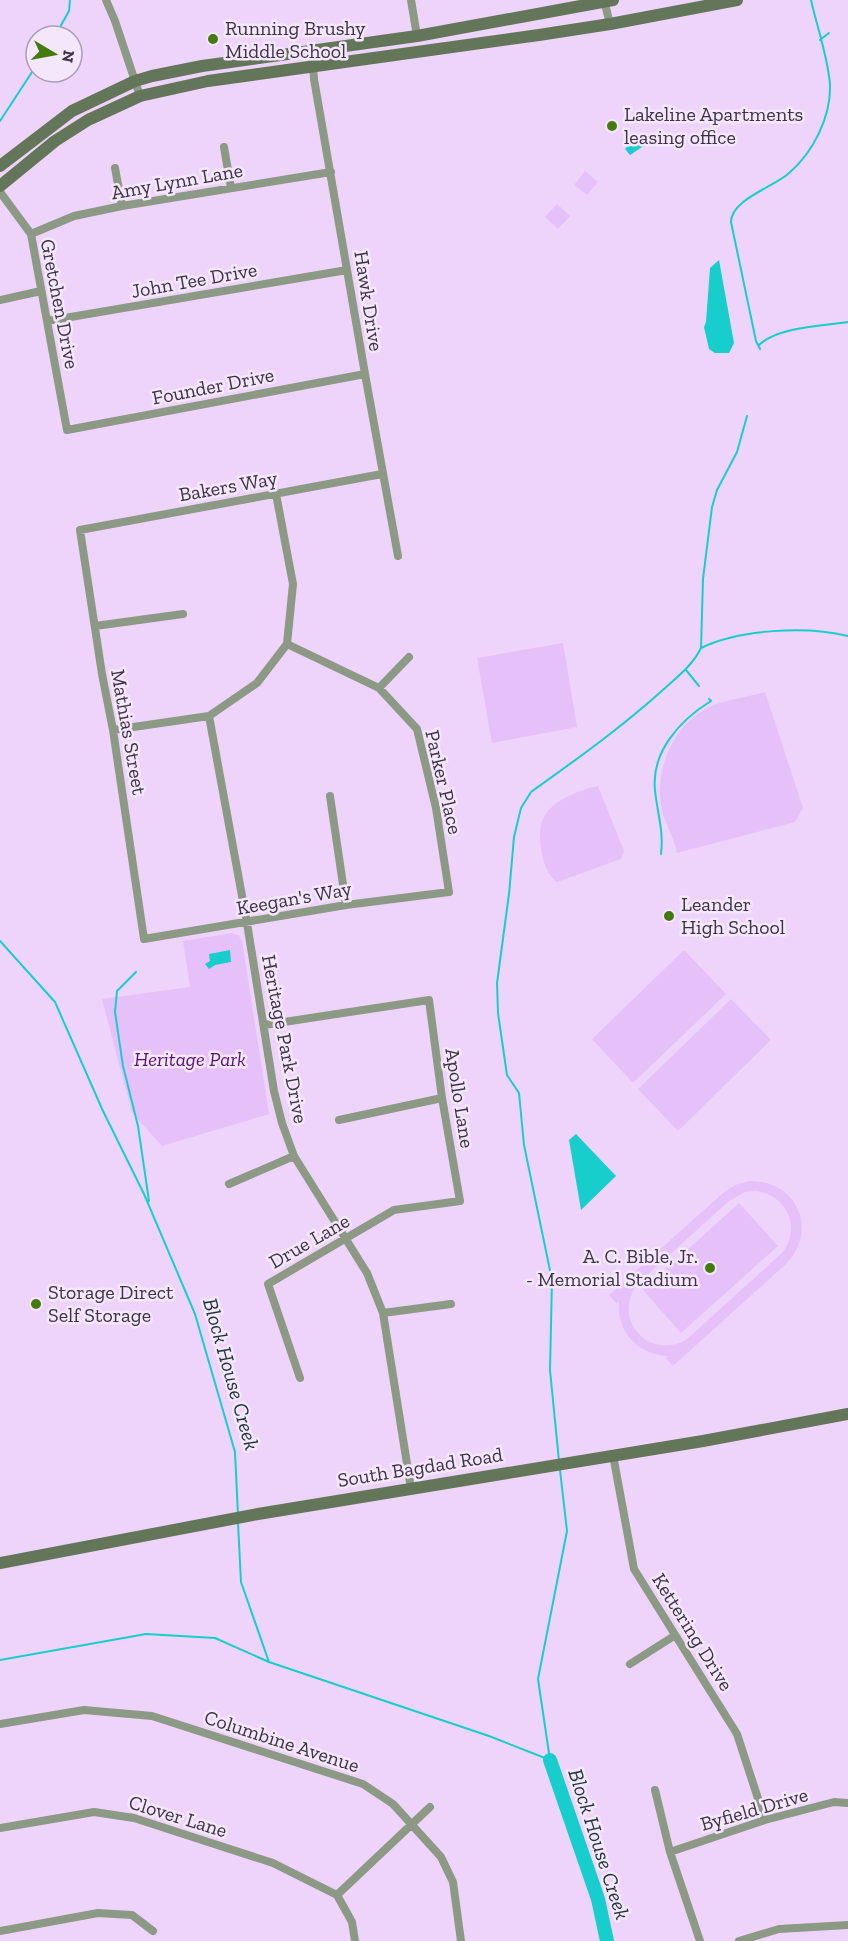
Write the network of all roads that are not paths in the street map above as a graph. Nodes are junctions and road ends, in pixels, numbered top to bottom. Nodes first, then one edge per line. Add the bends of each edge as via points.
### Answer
1 (106, 0) edge
2 (411, 0) edge
3 (607, 0) edge
4 (737, 0) edge
5 (610, 24) junction
6 (417, 36) junction
7 (312, 52) junction
8 (313, 65) junction
9 (135, 81) junction
10 (140, 96) junction
11 (224, 147) dead end
12 (0, 166) edge
13 (115, 168) dead end
14 (331, 172) junction
15 (0, 186) edge
16 (231, 188) junction
17 (0, 192) edge
18 (122, 206) junction
19 (31, 234) junction
20 (347, 270) junction
21 (41, 291) junction
22 (0, 300) edge
23 (47, 321) junction
24 (364, 374) junction
25 (68, 430) joint
26 (382, 474) junction
27 (276, 494) junction
28 (80, 530) joint
29 (398, 555) dead end
30 (183, 614) dead end
31 (95, 626) junction
32 (287, 644) junction
33 (409, 657) dead end
34 (379, 688) junction
35 (210, 716) junction
36 (113, 730) junction
37 (330, 796) dead end
38 (449, 892) joint
39 (346, 906) junction
40 (248, 923) junction
41 (144, 939) joint
42 (264, 1024) junction
43 (442, 1098) junction
44 (339, 1120) dead end
45 (294, 1156) junction
46 (229, 1184) dead end
47 (460, 1201) joint
48 (347, 1238) junction
49 (451, 1304) dead end
50 (383, 1313) junction
51 (300, 1377) dead end
52 (848, 1414) edge
53 (613, 1455) junction
54 (411, 1489) junction
55 (0, 1563) edge
56 (674, 1636) junction
57 (630, 1664) dead end
58 (0, 1724) edge
59 (655, 1790) dead end
60 (848, 1803) edge
61 (430, 1807) dead end
62 (765, 1820) junction
63 (412, 1823) junction
64 (0, 1828) edge
65 (670, 1852) junction
66 (337, 1895) junction
67 (848, 1925) edge
68 (0, 1931) edge
69 (153, 1931) dead end
70 (356, 1941) edge
71 (461, 1941) edge
72 (700, 1941) edge
73 (739, 1941) edge

1 - 9 street
2 - 6 street
3 - 5 street
3 - 6 main road
4 - 5 main road
5 - 8 main road
6 - 7 main road
7 - 8 street, Hawk Drive
7 - 9 main road via 202,66
8 - 10 main road
8 - 14 street, Hawk Drive
9 - 10 street
9 - 12 main road via 72,111
10 - 15 main road via 88,120
11 - 16 street
13 - 18 street
14 - 16 street, Amy Lynn Lane
14 - 20 street, Hawk Drive
16 - 18 street, Amy Lynn Lane
17 - 19 street, Gretchen Drive
18 - 19 street, Amy Lynn Lane via 74,216
19 - 21 street, Gretchen Drive
20 - 23 street, John Tee Drive
20 - 24 street, Hawk Drive
21 - 22 street
21 - 23 street, Gretchen Drive
23 - 25 street, Gretchen Drive
24 - 25 street, Founder Drive
24 - 26 street, Hawk Drive
26 - 27 street, Bakers Way
26 - 29 street, Hawk Drive
27 - 28 street, Bakers Way
27 - 32 street via 293,584
28 - 31 street, Mathias Street
30 - 31 street
31 - 36 street, Mathias Street
32 - 34 street, Parker Place
32 - 35 street via 256,683
33 - 34 street
34 - 38 street, Parker Place via 417,729 436,808
35 - 36 street
35 - 40 street, Heritage Park Drive
36 - 41 street, Mathias Street
37 - 39 street
38 - 39 street, Keegan's Way
39 - 40 street, Keegan's Way
40 - 41 street, Keegan's Way
40 - 42 street, Heritage Park Drive
42 - 43 street, Apollo Lane via 429,1000
42 - 45 street, Heritage Park Drive via 277,1102
43 - 44 street
43 - 47 street, Apollo Lane
45 - 46 street
45 - 48 street, Heritage Park Drive
47 - 48 street, Drue Lane via 394,1210
48 - 50 street, Heritage Park Drive
48 - 51 street, Drue Lane via 268,1284
49 - 50 street
50 - 54 street, Heritage Park Drive
52 - 53 main road, South Bagdad Road
53 - 54 main road, South Bagdad Road
53 - 56 street, Kettering Drive via 634,1569
54 - 55 main road, South Bagdad Road
56 - 57 street
56 - 62 street, Kettering Drive via 737,1734
58 - 63 street, Columbine Avenue via 84,1710 152,1716 363,1785 393,1804
59 - 65 street
60 - 62 street, Byfield Drive via 834,1802
61 - 63 street
62 - 65 street, Byfield Drive
63 - 66 street
63 - 71 street, Columbine Avenue via 441,1857 453,1882
64 - 66 street, Clover Lane via 94,1812 134,1818 273,1863
65 - 72 street
66 - 70 street via 352,1922
67 - 73 street via 779,1929
68 - 69 street via 98,1913 132,1916

